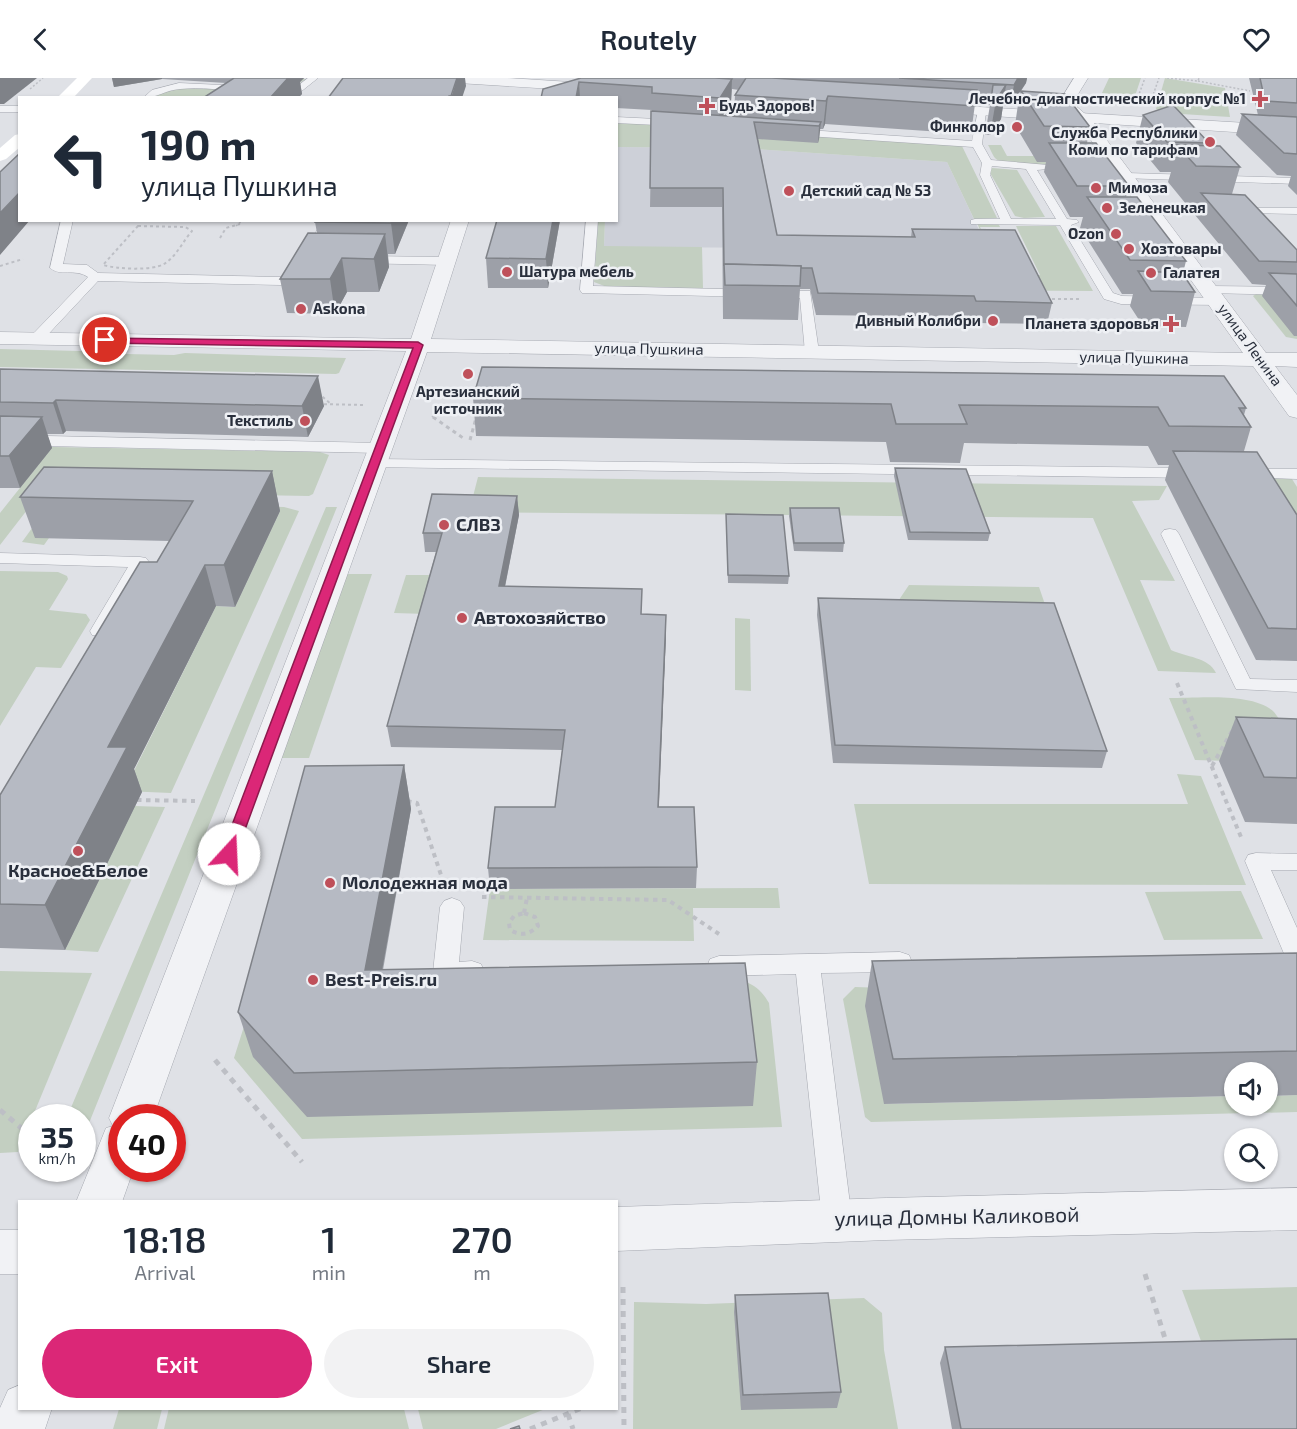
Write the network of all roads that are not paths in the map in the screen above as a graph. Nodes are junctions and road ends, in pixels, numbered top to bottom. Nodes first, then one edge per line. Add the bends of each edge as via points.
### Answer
1 (85, 78) edge
2 (314, 78) edge
3 (442, 78) edge
4 (1081, 78) edge
5 (508, 80) edge
6 (243, 89) edge
7 (617, 89) dead end
8 (66, 96) edge
9 (149, 96) edge
10 (289, 96) edge
11 (502, 96) edge
12 (742, 97) edge
13 (914, 107) edge
14 (0, 109) edge
15 (18, 109) edge
16 (981, 112) junction
17 (1083, 118) junction
18 (618, 120) edge
19 (687, 123) edge
20 (736, 128) edge
21 (785, 131) edge
22 (1297, 131) edge
23 (977, 144) junction
24 (987, 163) junction
25 (1030, 167) junction
26 (1053, 167) edge
27 (1118, 170) junction
28 (1297, 182) edge
29 (1297, 211) edge
30 (1152, 218) junction
31 (67, 222) edge
32 (328, 222) edge
33 (459, 222) edge
34 (592, 222) edge
35 (975, 222) dead end
36 (1007, 222) junction
37 (1062, 222) junction
38 (1083, 222) edge
39 (342, 260) edge
40 (447, 261) junction
41 (95, 277) junction
42 (1297, 291) edge
43 (1214, 296) junction
44 (0, 338) edge
45 (36, 339) junction
46 (418, 345) junction
47 (812, 352) junction
48 (1262, 360) junction
49 (1297, 360) edge
50 (1297, 411) edge
51 (0, 440) edge
52 (377, 456) junction
53 (1208, 473) edge
54 (1232, 474) edge
55 (1297, 474) edge
56 (1170, 534) dead end
57 (0, 558) edge
58 (91, 643) edge
59 (1297, 686) edge
60 (1297, 862) edge
61 (450, 902) road end
62 (1289, 956) edge
63 (926, 962) edge
64 (807, 964) junction
65 (692, 966) edge
66 (492, 971) edge
67 (136, 1104) edge
68 (108, 1179) edge
69 (100, 1200) edge
70 (1297, 1209) edge
71 (837, 1220) junction
72 (618, 1229) edge
73 (0, 1252) edge
74 (18, 1252) edge
75 (25, 1410) edge
76 (19, 1429) edge

1 - 8 main road
2 - 10 lane
3 - 5 street
4 - 17 street, улица Ленина via 1068,99 1070,109
5 - 7 street
5 - 11 street
6 - 9 lane via 176,85 154,89
12 - 20 lane via 720,125
13 - 16 street
14 - 15 lane
16 - 17 street
16 - 23 lane
17 - 22 street
17 - 27 street, улица Ленина
18 - 19 lane
21 - 23 lane
23 - 24 lane
24 - 25 lane
24 - 36 lane via 985,175
25 - 26 lane
25 - 37 lane
27 - 28 lane
27 - 30 street, улица Ленина
29 - 30 lane
30 - 43 street, улица Ленина
31 - 41 lane via 56,268 83,268
32 - 41 lane via 313,260 296,278 282,281
33 - 40 street
34 - 47 lane via 586,290 806,294
35 - 36 lane
36 - 37 lane
37 - 38 lane
37 - 43 lane via 1108,296 1121,300
39 - 40 lane
40 - 46 street
41 - 45 lane
42 - 43 lane
43 - 48 street, улица Ленина
44 - 45 street, улица Пушкина
45 - 46 street, улица Пушкина
46 - 47 street, улица Пушкина
46 - 52 street
47 - 48 street, улица Пушкина
48 - 49 street, улица Пушкина
48 - 50 street, улица Ленина
51 - 52 lane
52 - 53 lane
52 - 67 street
54 - 55 lane
56 - 59 lane via 1243,685
57 - 58 lane via 140,562
60 - 62 lane via 1256,861
61 - 66 lane via 445,972
63 - 64 lane
64 - 65 lane
64 - 71 lane
68 - 69 street
70 - 71 street, улица Домны Каликовой
71 - 72 street, улица Домны Каликовой
73 - 74 street
75 - 76 street

